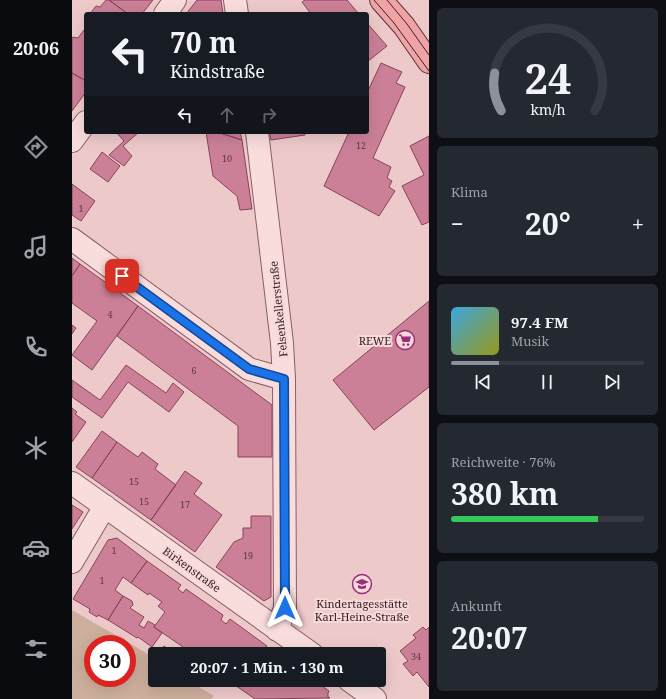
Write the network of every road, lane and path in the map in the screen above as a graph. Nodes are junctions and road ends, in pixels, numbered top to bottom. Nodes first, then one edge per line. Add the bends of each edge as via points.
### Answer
1 (175, 0) edge
2 (235, 0) edge
3 (381, 0) edge
4 (166, 12) edge
5 (237, 12) edge
6 (429, 62) edge
7 (84, 125) edge
8 (257, 134) edge
9 (72, 141) edge
10 (72, 239) edge
11 (284, 379) junction
12 (72, 483) edge
13 (105, 506) junction
14 (72, 562) edge
15 (277, 630) junction
16 (302, 647) edge
17 (359, 687) edge
18 (375, 699) edge

1 - 4 street
2 - 5 street
3 - 6 main road via 404,26
7 - 9 street
8 - 11 street, Felsenkellerstraße
10 - 11 street via 249,369
11 - 15 street, Felsenkellerstraße via 285,608
12 - 13 street, Birkenstraße
13 - 14 street
13 - 15 street, Birkenstraße
15 - 16 street, Birkenstraße
17 - 18 street

